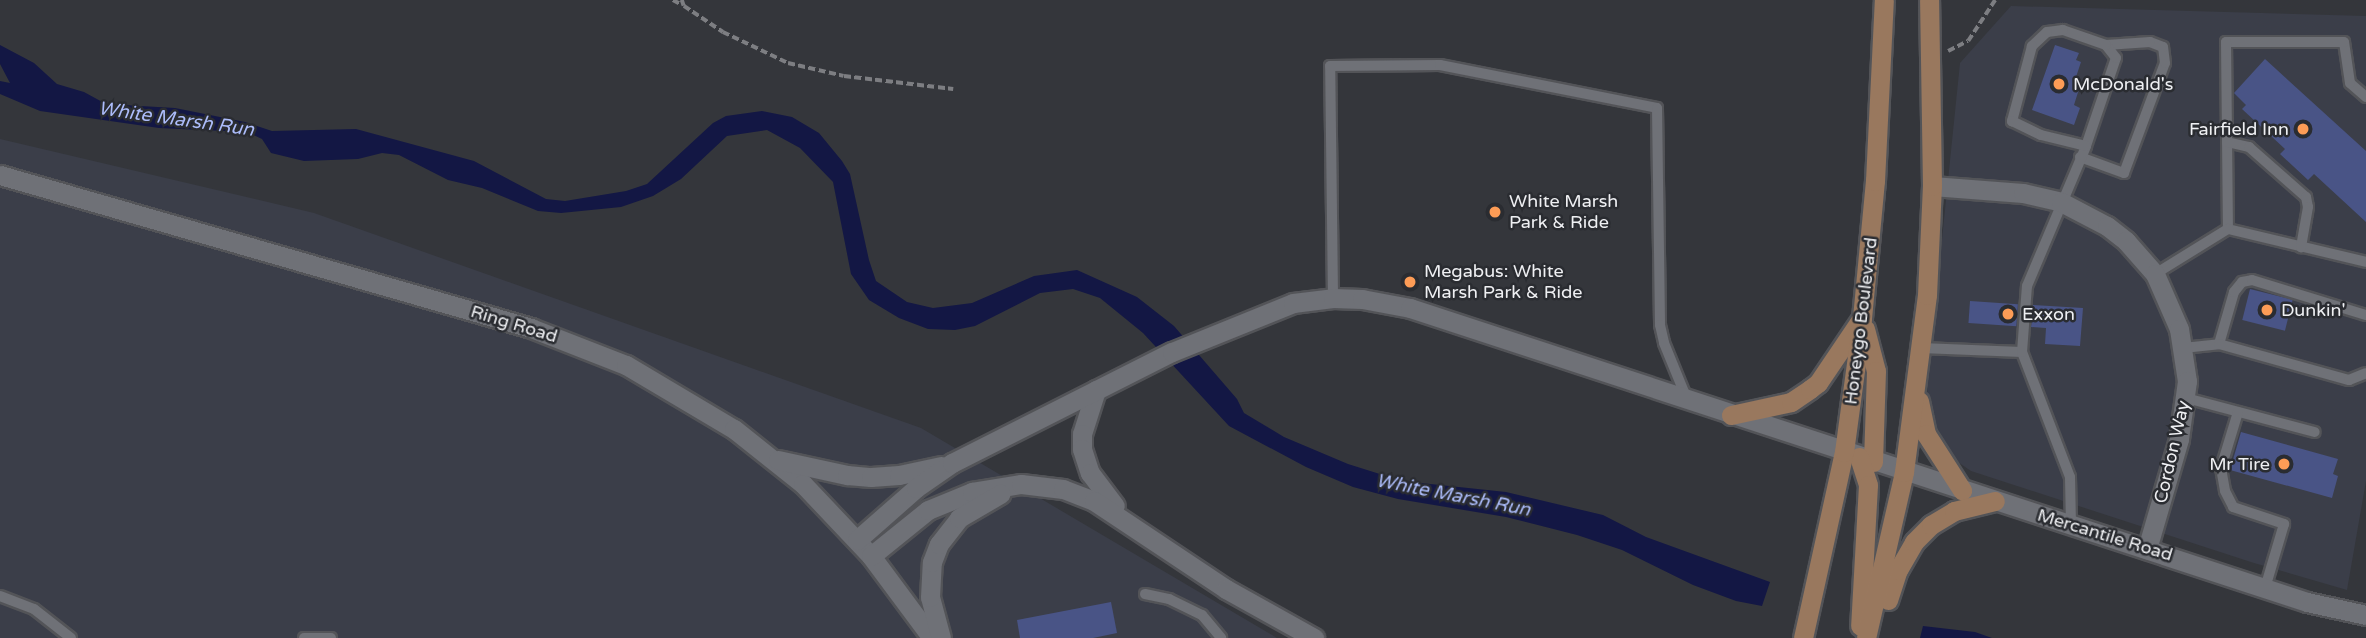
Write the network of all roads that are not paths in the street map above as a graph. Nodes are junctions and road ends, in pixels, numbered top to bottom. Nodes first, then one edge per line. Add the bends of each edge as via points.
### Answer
1 (1884, 0) edge
2 (1929, 0) edge
3 (2106, 45) junction
4 (2366, 97) edge
5 (2227, 142) junction
6 (2086, 146) junction
7 (2080, 157) junction
8 (0, 175) edge
9 (1932, 186) junction
10 (2061, 202) junction
11 (2228, 229) junction
12 (2301, 247) junction
13 (2366, 262) edge
14 (2155, 274) junction
15 (1334, 298) junction
16 (2366, 315) edge
17 (1862, 318) junction
18 (2218, 344) junction
19 (1921, 348) junction
20 (2183, 348) junction
21 (2022, 352) junction
22 (2366, 373) edge
23 (1916, 386) junction
24 (1096, 390) junction
25 (2186, 398) junction
26 (1688, 401) junction
27 (2238, 412) junction
28 (1731, 415) junction
29 (2315, 432) dead end
30 (1859, 457) junction
31 (774, 460) junction
32 (952, 463) junction
33 (1904, 472) junction
34 (1021, 485) junction
35 (1962, 490) junction
36 (1995, 501) junction
37 (1129, 522) junction
38 (2071, 524) junction
39 (857, 540) junction
40 (2147, 549) junction
41 (872, 556) junction
42 (2265, 588) junction
43 (1145, 594) dead end
44 (0, 596) edge
45 (2366, 615) edge
46 (71, 638) edge
47 (304, 638) edge
48 (331, 638) edge
49 (932, 638) edge
50 (942, 638) edge
51 (1221, 638) edge
52 (1314, 638) edge
53 (1803, 638) edge
54 (1859, 638) edge
55 (1866, 638) edge
56 (1877, 638) edge

1 - 17 main road, Honeygo Boulevard via 1875,181
2 - 9 main road
3 - 6 lane via 2116,58
3 - 6 lane via 2063,30 2048,32 2032,46 2012,121 2041,135
3 - 7 lane via 2150,42 2162,47 2165,63 2124,173
4 - 5 lane via 2350,83 2344,42 2227,42
5 - 11 lane
5 - 12 lane via 2249,147 2305,197 2308,207
6 - 7 lane
7 - 10 lane
8 - 31 street, Ring Road via 557,336 661,384
9 - 10 street, Cordon Way via 2023,193
9 - 19 main road
10 - 14 street, Cordon Way via 2117,233
10 - 21 lane via 2027,286
11 - 12 lane
11 - 14 lane
12 - 13 lane
14 - 20 street, Cordon Way via 2173,310
15 - 24 street, Mercantile Road via 1293,303 1220,331
15 - 26 street, Mercantile Road via 1410,308
15 - 26 lane via 1330,66 1440,65 1657,108 1662,335
16 - 18 lane via 2252,280 2242,282 2234,292
17 - 28 main road via 1810,389 1791,401
17 - 30 main road, Honeygo Boulevard
17 - 30 main road via 1875,371
18 - 20 lane
18 - 22 lane via 2349,380
19 - 21 lane
19 - 23 main road
20 - 25 street, Cordon Way
21 - 38 lane via 2070,477
23 - 33 main road
23 - 35 main road via 1926,434
24 - 32 street, Mercantile Road
24 - 37 street via 1082,434 1084,456 1098,486
25 - 27 lane
25 - 40 street, Cordon Way
26 - 28 street, Mercantile Road
27 - 29 lane
27 - 42 lane via 2221,468 2225,491 2233,508 2284,524
28 - 30 street, Mercantile Road
30 - 33 street, Mercantile Road
30 - 53 main road, Honeygo Boulevard
30 - 54 main road via 1868,485
31 - 32 street via 871,477
31 - 39 street, Ring Road
32 - 39 street
33 - 35 street, Mercantile Road
33 - 55 main road
34 - 37 street via 1081,495
34 - 41 street via 972,492 928,510
34 - 50 street via 976,505 939,544 930,589
35 - 36 street, Mercantile Road
36 - 38 street, Mercantile Road
36 - 56 main road via 1954,511 1914,542 1898,570
37 - 52 street via 1226,589
38 - 40 street, Mercantile Road
39 - 41 street, Ring Road
40 - 42 street, Mercantile Road
41 - 49 street, Ring Road
42 - 45 street, Mercantile Road
43 - 51 lane via 1170,599 1202,615
44 - 46 lane via 34,609
47 - 48 lane

